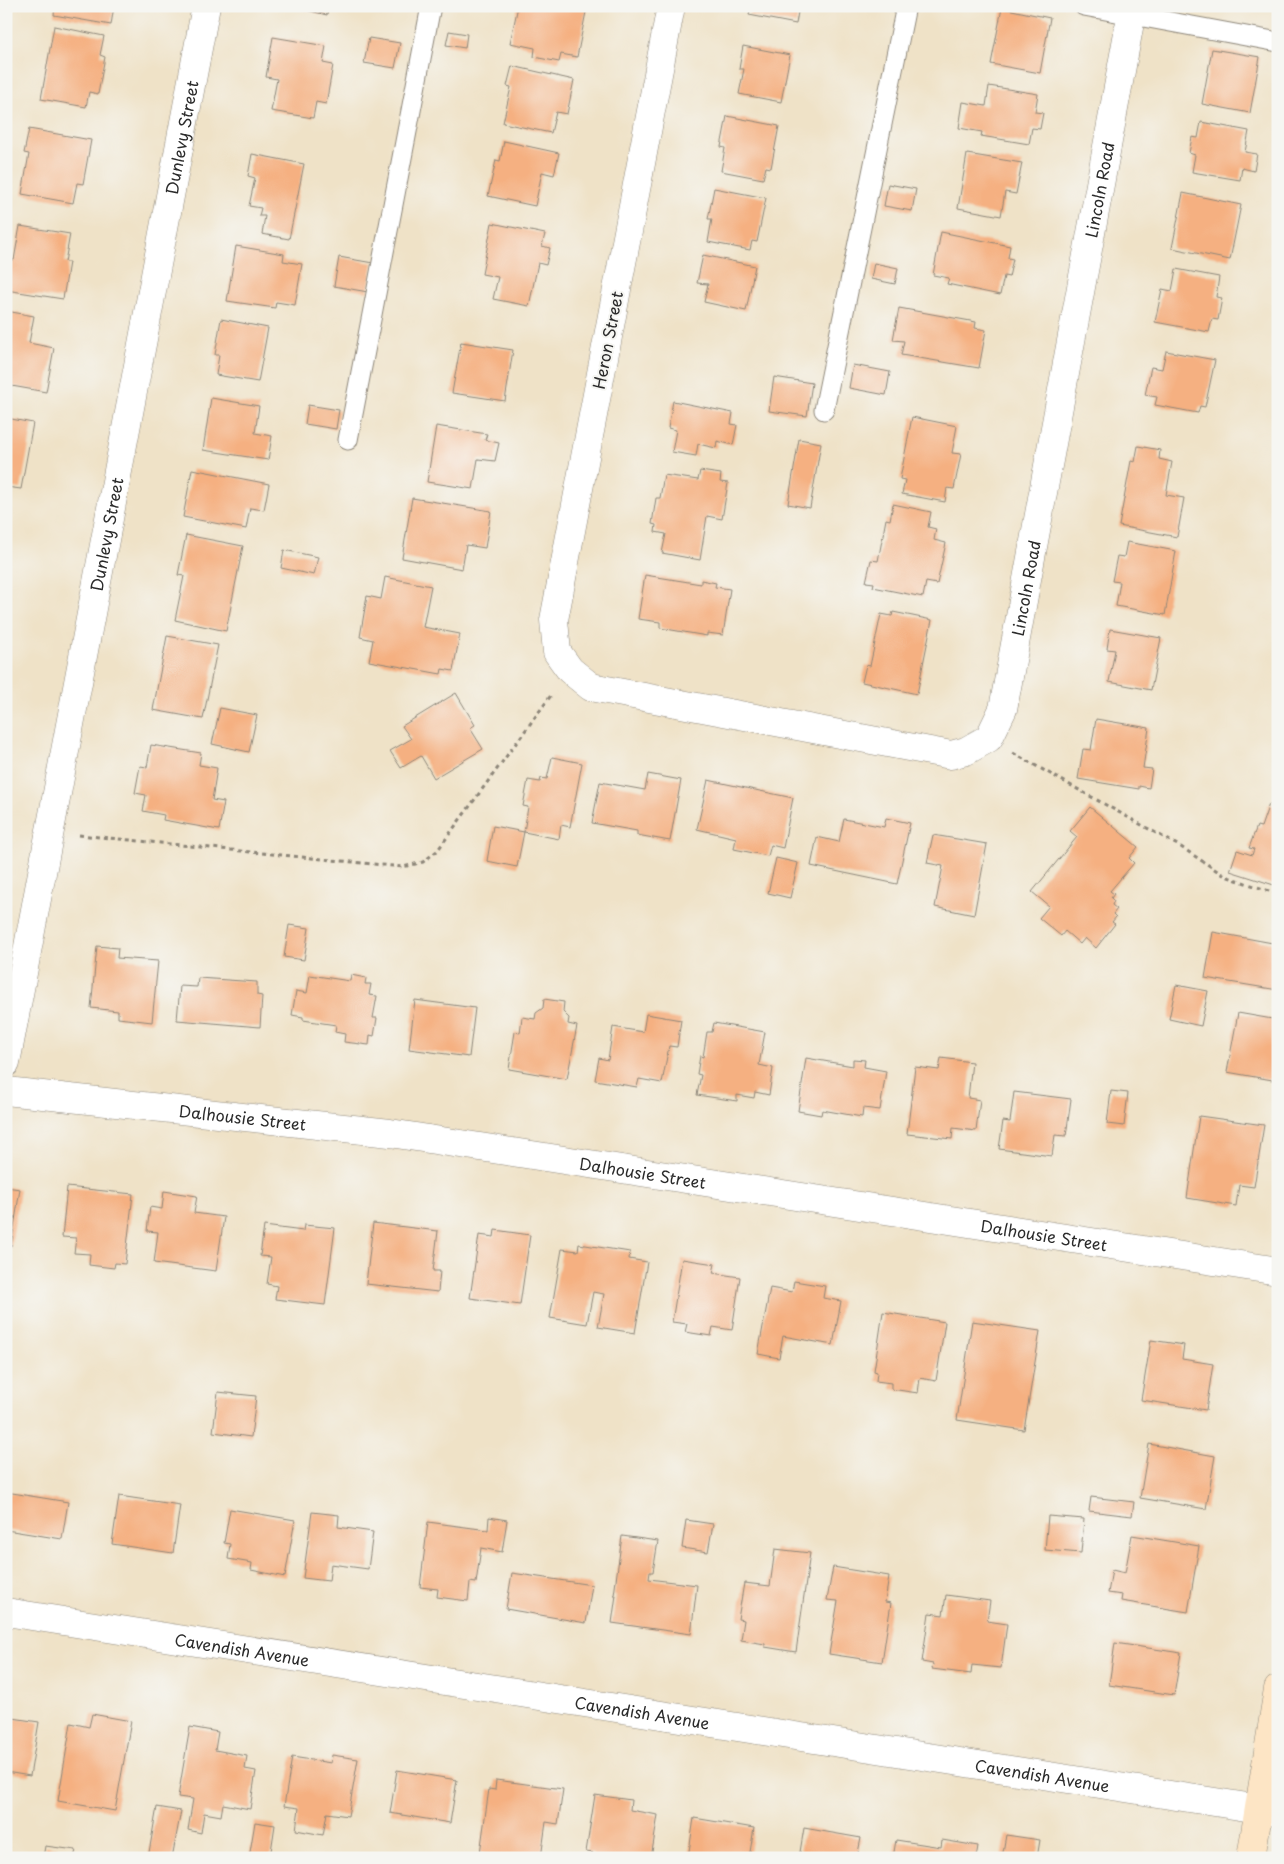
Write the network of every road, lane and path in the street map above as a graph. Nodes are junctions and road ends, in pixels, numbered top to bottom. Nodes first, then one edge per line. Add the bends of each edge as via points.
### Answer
1 (206, 6) edge
2 (431, 6) edge
3 (671, 6) edge
4 (906, 6) edge
5 (1084, 6) edge
6 (1133, 11) edge
7 (1278, 42) edge
8 (824, 410) dead end
9 (348, 440) dead end
10 (570, 670) junction
11 (989, 738) junction
12 (50, 832) junction
13 (1278, 894) edge
14 (6, 1063) edge
15 (6, 1091) edge
16 (1278, 1271) edge
17 (6, 1612) edge
18 (1278, 1689) edge
19 (1268, 1810) edge
20 (1251, 1858) edge

1 - 12 street, Dunlevy Street
2 - 9 lane
3 - 10 street, Heron Street via 554,620 557,652
4 - 8 lane
5 - 6 lane
6 - 7 lane
6 - 11 street, Lincoln Road via 1003,709
10 - 11 street via 591,687 951,755
10 - 12 path via 437,850 423,862 403,867
11 - 13 path via 1226,876
12 - 14 street, Dunlevy Street
15 - 16 street, Dalhousie Street via 390,1133
17 - 19 street, Cavendish Avenue
18 - 19 main road
19 - 20 main road

